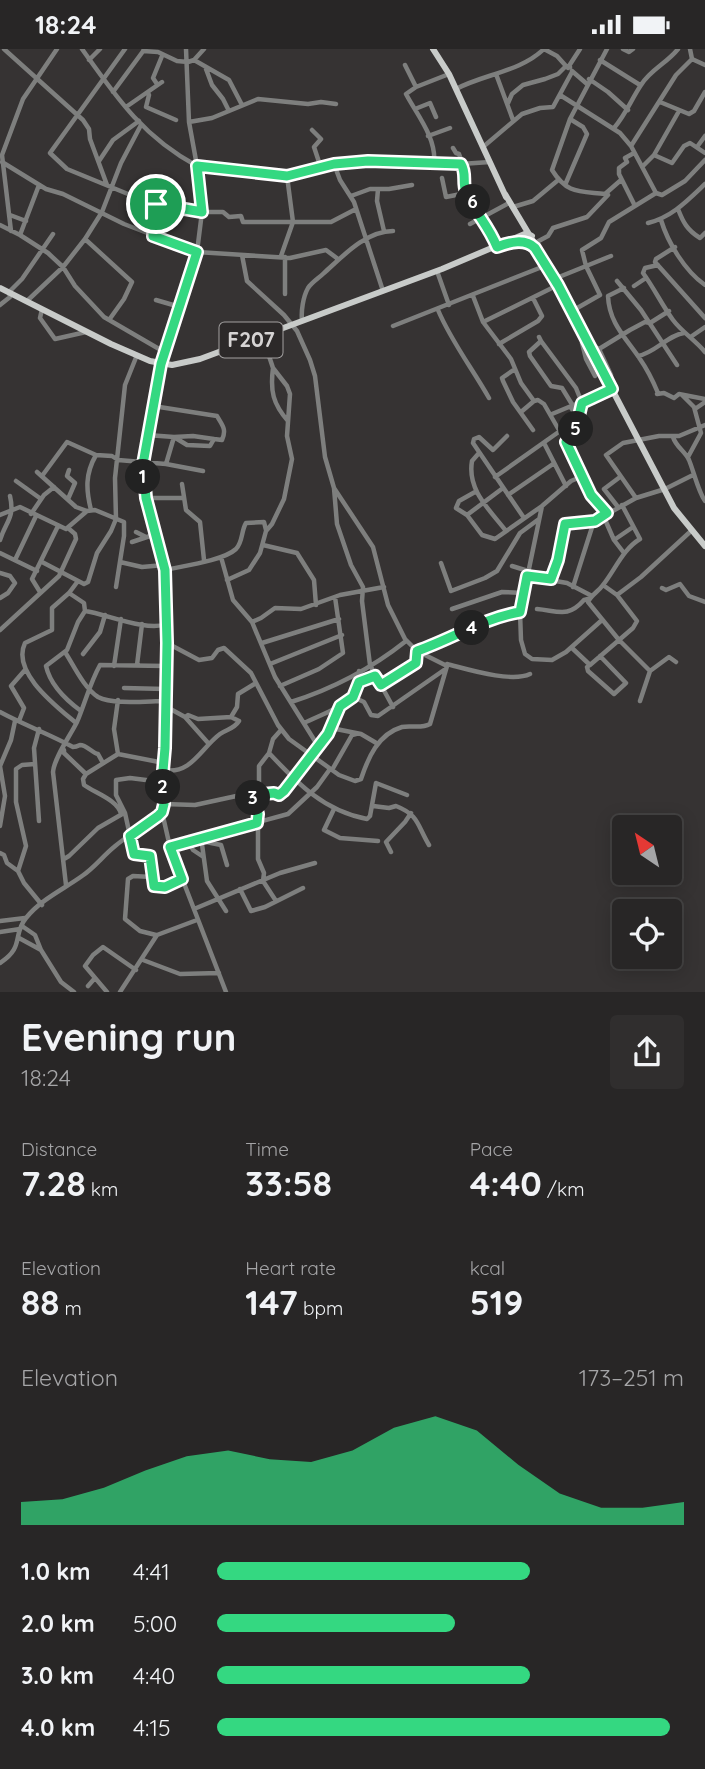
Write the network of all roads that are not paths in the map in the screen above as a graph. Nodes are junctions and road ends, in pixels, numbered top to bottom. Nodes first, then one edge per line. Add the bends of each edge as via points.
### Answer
1 (4, 49) edge
2 (57, 49) edge
3 (82, 49) edge
4 (100, 49) edge
5 (125, 49) edge
6 (186, 49) edge
7 (204, 49) edge
8 (433, 49) edge
9 (544, 49) edge
10 (580, 49) edge
11 (607, 49) edge
12 (623, 49) edge
13 (633, 49) edge
14 (678, 49) edge
15 (690, 49) edge
16 (144, 50) edge
17 (162, 56) junction
18 (692, 59) junction
19 (89, 60) junction
20 (600, 60) junction
21 (191, 61) junction
22 (704, 64) edge
23 (405, 65) dead end
24 (568, 67) junction
25 (206, 68) junction
26 (449, 74) junction
27 (496, 74) junction
28 (36, 79) junction
29 (103, 81) junction
30 (588, 82) junction
31 (640, 85) junction
32 (416, 87) junction
33 (455, 89) junction
34 (113, 92) junction
35 (503, 92) junction
36 (705, 92) edge
37 (148, 93) junction
38 (512, 93) junction
39 (560, 95) junction
40 (660, 102) junction
41 (508, 103) junction
42 (336, 104) dead end
43 (242, 105) junction
44 (576, 106) junction
45 (126, 107) junction
46 (415, 109) junction
47 (628, 110) junction
48 (229, 111) junction
49 (680, 111) junction
50 (77, 116) junction
51 (436, 117) dead end
52 (570, 119) junction
53 (176, 120) dead end
54 (513, 120) junction
55 (189, 122) junction
56 (140, 123) junction
57 (450, 128) dead end
58 (614, 128) junction
59 (312, 130) dead end
60 (428, 136) junction
61 (705, 136) edge
62 (631, 146) junction
63 (483, 147) junction
64 (697, 147) junction
65 (453, 148) dead end
66 (634, 153) junction
67 (705, 153) edge
68 (654, 155) junction
69 (705, 160) edge
70 (2, 162) junction
71 (99, 162) junction
72 (490, 162) junction
73 (334, 164) junction
74 (434, 164) junction
75 (461, 164) junction
76 (197, 166) junction
77 (643, 166) junction
78 (321, 169) junction
79 (287, 176) junction
80 (442, 178) dead end
81 (621, 180) junction
82 (557, 181) junction
83 (705, 184) edge
84 (39, 185) junction
85 (412, 185) dead end
86 (565, 185) junction
87 (110, 186) junction
88 (379, 189) junction
89 (610, 192) junction
90 (467, 193) junction
91 (656, 193) junction
92 (351, 196) junction
93 (156, 204) junction
94 (511, 205) junction
95 (635, 206) junction
96 (356, 209) junction
97 (678, 209) junction
98 (102, 212) junction
99 (202, 212) junction
100 (10, 215) junction
101 (483, 219) junction
102 (660, 220) junction
103 (26, 221) junction
104 (293, 222) junction
105 (648, 223) dead end
106 (470, 224) dead end
107 (0, 225) edge
108 (384, 231) junction
109 (393, 231) dead end
110 (11, 232) junction
111 (705, 233) edge
112 (54, 234) dead end
113 (20, 235) junction
114 (153, 236) junction
115 (529, 238) junction
116 (85, 239) junction
117 (365, 240) junction
118 (497, 247) junction
119 (675, 247) junction
120 (43, 250) junction
121 (197, 252) junction
122 (242, 255) junction
123 (283, 256) junction
124 (611, 256) dead end
125 (338, 259) junction
126 (547, 265) junction
127 (658, 265) junction
128 (586, 266) junction
129 (63, 267) junction
130 (437, 271) junction
131 (646, 278) junction
132 (556, 281) junction
133 (617, 281) dead end
134 (705, 285) edge
135 (634, 286) dead end
136 (0, 288) edge
137 (624, 288) junction
138 (383, 291) junction
139 (9, 292) junction
140 (285, 294) dead end
141 (473, 296) junction
142 (533, 297) junction
143 (156, 300) dead end
144 (27, 301) junction
145 (0, 305) edge
146 (450, 305) junction
147 (180, 307) junction
148 (42, 309) junction
149 (438, 310) junction
150 (572, 311) junction
151 (669, 311) junction
152 (705, 318) edge
153 (109, 320) junction
154 (302, 321) junction
155 (484, 322) junction
156 (650, 323) junction
157 (291, 324) junction
158 (393, 326) dead end
159 (705, 327) edge
160 (87, 331) junction
161 (685, 333) junction
162 (621, 335) junction
163 (692, 336) junction
164 (258, 337) junction
165 (586, 340) junction
166 (499, 344) junction
167 (663, 345) junction
168 (598, 349) junction
169 (705, 352) edge
170 (166, 353) junction
171 (137, 355) junction
172 (638, 356) junction
173 (161, 364) junction
174 (677, 365) dead end
175 (273, 367) junction
176 (515, 369) junction
177 (595, 376) dead end
178 (612, 389) junction
179 (683, 397) junction
180 (694, 397) junction
181 (489, 398) dead end
182 (534, 401) junction
183 (705, 401) edge
184 (582, 403) junction
185 (153, 405) junction
186 (572, 406) junction
187 (694, 408) junction
188 (521, 412) junction
189 (552, 414) junction
190 (289, 421) junction
191 (578, 421) junction
192 (705, 425) edge
193 (699, 428) junction
194 (533, 431) dead end
195 (560, 431) junction
196 (147, 435) junction
197 (507, 436) dead end
198 (174, 437) junction
199 (673, 437) junction
200 (214, 439) junction
201 (639, 441) junction
202 (566, 442) junction
203 (544, 443) junction
204 (692, 448) junction
205 (681, 451) junction
206 (479, 453) junction
207 (96, 455) junction
208 (688, 457) junction
209 (118, 460) junction
210 (143, 464) junction
211 (166, 464) junction
212 (553, 464) junction
213 (69, 470) dead end
214 (203, 471) dead end
215 (583, 475) junction
216 (693, 475) junction
217 (495, 477) junction
218 (620, 477) junction
219 (16, 481) dead end
220 (182, 484) dead end
221 (566, 486) junction
222 (703, 486) edge
223 (54, 487) junction
224 (334, 488) junction
225 (503, 488) junction
226 (665, 489) junction
227 (475, 492) junction
228 (508, 495) junction
229 (10, 496) dead end
230 (146, 498) junction
231 (184, 498) junction
232 (636, 498) junction
233 (41, 499) junction
234 (68, 499) junction
235 (705, 501) edge
236 (484, 503) junction
237 (542, 506) junction
238 (620, 506) junction
239 (13, 509) junction
240 (89, 511) junction
241 (605, 514) junction
242 (0, 515) edge
243 (34, 515) junction
244 (467, 515) junction
245 (524, 518) junction
246 (116, 519) junction
247 (539, 519) junction
248 (595, 521) junction
249 (58, 526) junction
250 (633, 527) junction
251 (68, 528) junction
252 (266, 531) junction
253 (506, 531) junction
254 (691, 531) junction
255 (136, 533) dead end
256 (156, 534) junction
257 (147, 537) junction
258 (614, 540) junction
259 (0, 541) edge
260 (132, 543) dead end
261 (263, 545) junction
262 (705, 546) edge
263 (0, 553) edge
264 (624, 554) junction
265 (221, 557) junction
266 (15, 560) junction
267 (204, 561) junction
268 (42, 562) junction
269 (120, 562) junction
270 (441, 563) dead end
271 (512, 566) dead end
272 (164, 568) junction
273 (37, 571) junction
274 (61, 572) junction
275 (0, 573) edge
276 (527, 573) junction
277 (551, 579) junction
278 (227, 580) junction
279 (78, 581) junction
280 (603, 585) junction
281 (116, 587) dead end
282 (384, 587) junction
283 (573, 587) junction
284 (662, 588) dead end
285 (362, 591) junction
286 (40, 592) junction
287 (69, 593) junction
288 (524, 593) junction
289 (617, 595) junction
290 (335, 596) junction
291 (0, 598) edge
292 (590, 598) junction
293 (705, 602) edge
294 (316, 605) junction
295 (452, 609) dead end
296 (537, 610) dead end
297 (85, 611) junction
298 (520, 612) junction
299 (105, 615) junction
300 (121, 619) junction
301 (339, 619) junction
302 (602, 620) junction
303 (252, 622) junction
304 (142, 624) junction
305 (167, 624) junction
306 (0, 630) edge
307 (342, 635) junction
308 (619, 640) junction
309 (406, 641) junction
310 (167, 643) junction
311 (262, 643) junction
312 (572, 648) junction
313 (417, 651) junction
314 (65, 652) junction
315 (83, 654) dead end
316 (600, 656) junction
317 (676, 662) dead end
318 (271, 664) junction
319 (446, 664) junction
320 (137, 665) junction
321 (370, 665) junction
322 (590, 665) junction
323 (114, 666) junction
324 (166, 666) junction
325 (25, 670) junction
326 (444, 670) junction
327 (359, 671) junction
328 (650, 671) junction
329 (530, 674) dead end
330 (375, 676) junction
331 (359, 682) junction
332 (256, 683) junction
333 (381, 685) junction
334 (280, 686) junction
335 (124, 688) dead end
336 (136, 689) junction
337 (165, 689) junction
338 (90, 690) junction
339 (353, 697) junction
340 (118, 700) junction
341 (135, 701) junction
342 (640, 701) dead end
343 (291, 702) junction
344 (165, 704) junction
345 (340, 706) junction
346 (393, 706) junction
347 (81, 711) junction
348 (0, 712) edge
349 (185, 717) junction
350 (231, 717) junction
351 (17, 721) junction
352 (76, 723) junction
353 (304, 723) junction
354 (331, 728) junction
355 (39, 729) junction
356 (281, 730) junction
357 (358, 734) junction
358 (209, 744) junction
359 (378, 744) junction
360 (65, 746) junction
361 (318, 746) junction
362 (269, 753) junction
363 (118, 754) junction
364 (312, 756) junction
365 (164, 762) junction
366 (103, 763) junction
367 (35, 764) junction
368 (164, 770) junction
369 (331, 770) junction
370 (86, 774) junction
371 (295, 778) junction
372 (162, 782) junction
373 (2, 793) edge
374 (310, 793) junction
375 (256, 795) junction
376 (407, 795) dead end
377 (164, 804) junction
378 (373, 806) junction
379 (334, 809) junction
380 (123, 813) junction
381 (411, 813) junction
382 (161, 815) junction
383 (1, 818) edge
384 (38, 821) dead end
385 (257, 823) junction
386 (0, 826) edge
387 (130, 836) junction
388 (201, 839) junction
389 (188, 841) junction
390 (378, 841) dead end
391 (429, 845) dead end
392 (170, 847) junction
393 (391, 852) dead end
394 (0, 853) edge
395 (201, 854) junction
396 (64, 859) junction
397 (315, 863) dead end
398 (227, 865) dead end
399 (18, 871) junction
400 (152, 877) junction
401 (182, 879) junction
402 (262, 881) junction
403 (66, 885) junction
404 (303, 888) dead end
405 (240, 889) junction
406 (218, 898) junction
407 (276, 901) junction
408 (42, 905) junction
409 (194, 909) junction
410 (226, 911) dead end
411 (25, 918) junction
412 (197, 920) junction
413 (0, 921) edge
414 (21, 928) junction
415 (0, 932) edge
416 (157, 936) junction
417 (19, 938) junction
418 (41, 950) junction
419 (143, 960) junction
420 (0, 963) edge
421 (136, 970) junction
422 (219, 973) junction
423 (95, 978) junction
424 (88, 986) dead end
425 (74, 992) edge
426 (107, 992) edge
427 (121, 992) edge
428 (226, 992) edge

1 - 28 street
2 - 28 street
3 - 19 street
4 - 19 street
5 - 29 street
6 - 21 street
7 - 21 street
8 - 26 main road
9 - 24 street
9 - 27 street via 533,60
10 - 24 street
11 - 20 street
12 - 13 street via 629,53
14 - 31 street
15 - 18 street
16 - 17 street
16 - 34 street
17 - 21 street
17 - 37 street via 153,78 160,83
18 - 22 street
18 - 40 street
19 - 29 street
20 - 30 street
20 - 31 street
21 - 25 street
21 - 55 street
23 - 32 street
24 - 30 street
24 - 38 street
24 - 39 street
25 - 43 street via 229,80
25 - 48 street
26 - 32 street
26 - 33 main road
27 - 33 street
27 - 35 street
28 - 50 street
28 - 70 street via 23,99
29 - 34 street
29 - 50 street
30 - 44 street
30 - 47 street
31 - 47 street
32 - 46 street via 406,94
33 - 63 main road
34 - 45 street
35 - 38 street
35 - 41 street
36 - 49 street via 692,112
37 - 45 street
37 - 53 street via 146,107
38 - 41 street
39 - 44 street
39 - 54 street via 551,108
40 - 49 street
40 - 62 street
41 - 54 street
42 - 43 street via 258,99
43 - 48 street
44 - 52 street
44 - 58 street
45 - 56 street
46 - 51 street via 430,103
46 - 60 street
47 - 58 street
48 - 55 street
49 - 68 street
50 - 71 street via 89,129
50 - 87 street via 51,155 67,169
52 - 82 street via 552,166
52 - 86 street via 587,134
54 - 63 street
55 - 76 street
56 - 71 street via 118,135
56 - 76 street via 165,148
56 - 87 street
57 - 60 street
58 - 62 street
59 - 78 street via 321,139 314,147
60 - 74 street
61 - 64 street
62 - 66 street
63 - 72 main road
64 - 67 street
64 - 68 street via 687,144 672,163
65 - 75 street
66 - 77 street
66 - 81 street via 619,168
68 - 77 street
69 - 91 street via 685,181 662,195
70 - 84 street
70 - 100 street
71 - 87 street
72 - 75 street
72 - 94 main road
73 - 74 street
73 - 78 street
73 - 92 street
74 - 75 street
75 - 90 street
76 - 79 street
76 - 99 street
77 - 91 street
78 - 79 street
79 - 104 street
80 - 90 street via 446,197
81 - 89 street
81 - 95 street
82 - 86 street
82 - 94 street via 533,201
83 - 97 street
84 - 98 street
84 - 103 street
85 - 88 street
86 - 89 street via 579,192
87 - 93 street
87 - 98 street
88 - 92 street
88 - 108 street
89 - 115 street via 587,217 553,228 548,236
90 - 101 street
91 - 95 street
92 - 96 street
93 - 99 street
93 - 114 street
94 - 101 street
94 - 115 main road
94 - 115 main road
95 - 128 street via 609,222 601,239 582,250
96 - 104 street via 331,222
96 - 117 street
97 - 102 street
97 - 111 street via 691,233 700,238
98 - 114 street
98 - 116 street
99 - 104 street via 241,216 243,222
99 - 121 street
100 - 103 street
100 - 110 street
101 - 106 street
101 - 118 street
102 - 105 street
102 - 119 street
103 - 113 street
104 - 123 street
107 - 110 street
108 - 109 street
108 - 117 street
110 - 113 street
112 - 120 street
113 - 120 street
114 - 121 street
115 - 118 main road, F207
115 - 126 main road
116 - 129 street
116 - 153 street via 132,282
117 - 125 street
117 - 138 street
118 - 130 main road, F207
119 - 127 street via 656,259
119 - 134 street via 686,268
120 - 129 street
120 - 139 street
121 - 122 street
121 - 147 street
122 - 123 street
122 - 157 street via 247,281
123 - 125 street via 326,250
123 - 140 street
124 - 128 street
125 - 154 street via 308,289
126 - 132 main road
126 - 141 street
127 - 131 street via 643,269
127 - 152 street
128 - 132 street
128 - 150 street via 600,295
129 - 144 street
129 - 153 street
130 - 138 main road, F207
130 - 146 street
131 - 135 street
131 - 151 street
132 - 142 street
132 - 150 main road
133 - 137 street
136 - 139 main road, F207
137 - 156 street
137 - 162 street via 608,299
138 - 154 main road, F207
139 - 144 main road, F207
139 - 145 street via 10,297
141 - 146 street
141 - 155 street
142 - 155 street
142 - 166 street via 542,316
143 - 147 street
144 - 148 main road, F207
146 - 149 street
147 - 170 street
148 - 160 main road, F207
148 - 160 street via 40,318 55,339
149 - 158 street
149 - 181 street
150 - 165 main road
151 - 156 street
151 - 161 street
153 - 170 street
154 - 157 main road, F207
155 - 166 street
156 - 162 street
156 - 167 street
157 - 164 main road, F207
157 - 224 street via 315,376
159 - 163 street
160 - 171 main road, F207
161 - 163 street
161 - 167 street
162 - 168 street
162 - 172 street
163 - 169 street
164 - 173 main road, F207 via 184,363
164 - 175 street
165 - 168 street
165 - 177 street via 584,352
165 - 178 main road
166 - 176 street
167 - 172 street
167 - 174 street
168 - 178 street via 611,375
170 - 173 street
171 - 173 main road, F207
171 - 209 street via 125,385
172 - 179 street via 657,394
173 - 185 street
175 - 190 street via 290,394
175 - 190 street via 273,400
176 - 182 street
176 - 188 street via 502,378
178 - 184 street
178 - 201 main road
179 - 180 street
179 - 187 street
180 - 183 street
180 - 187 street
182 - 188 street
182 - 189 street via 541,401
183 - 187 street
184 - 186 street
184 - 186 street via 540,339 528,352 551,386 562,388
184 - 191 street
185 - 196 street
185 - 200 street via 217,416 225,429 222,440
186 - 189 street
186 - 191 street
187 - 193 street
188 - 194 street
189 - 195 street
190 - 252 street via 290,476 284,499
191 - 202 street
192 - 193 street
193 - 199 street
193 - 204 street via 699,439
195 - 202 street
195 - 203 street
196 - 198 street
196 - 210 street
197 - 206 street via 493,450 477,437 473,443
198 - 200 street
198 - 200 street via 187,445 210,446
198 - 211 street
199 - 201 street
199 - 205 street
201 - 218 street via 623,443 606,455
201 - 226 main road
202 - 215 street
203 - 212 street
203 - 217 street
204 - 205 street
204 - 208 street
205 - 208 street
206 - 217 street
206 - 227 street via 471,467
207 - 209 street
207 - 223 street via 66,443 39,474
207 - 240 street via 86,484
208 - 216 street
209 - 210 street
209 - 246 street
210 - 211 street
210 - 230 street
211 - 214 street
212 - 221 street
212 - 228 street
213 - 234 street via 66,476 75,483
215 - 221 street
215 - 241 street
216 - 222 street
216 - 226 street
217 - 225 street
218 - 232 street
218 - 238 street via 604,489
219 - 233 street
220 - 231 street
221 - 237 street
222 - 235 street
223 - 233 street
223 - 234 street
224 - 282 street via 373,547
224 - 285 street via 340,534
225 - 228 street
225 - 236 street
226 - 232 street
226 - 254 main road
227 - 236 street
227 - 244 street via 456,506
228 - 245 street
229 - 239 street
230 - 231 street
230 - 256 street
231 - 267 street via 186,512 200,522
232 - 238 street
233 - 243 street
234 - 240 street
236 - 244 street
236 - 253 street
237 - 245 street
237 - 247 street
238 - 241 street
238 - 250 street
239 - 242 street
239 - 243 street via 20,507
239 - 259 street
240 - 246 street
240 - 251 street
241 - 248 street
241 - 258 street
243 - 249 street
243 - 266 street
244 - 253 street via 489,539
245 - 253 street
246 - 269 street via 124,525
246 - 279 street via 97,552 88,582
247 - 270 street via 520,533 497,571 485,578 451,591
247 - 276 street
248 - 277 street via 565,524
248 - 283 street
249 - 251 street
249 - 268 street
250 - 258 street
250 - 264 street via 640,539
251 - 274 street via 76,539
252 - 261 street
252 - 265 street via 264,522 246,523 239,546
254 - 262 main road
254 - 289 street
255 - 257 street
256 - 257 street
256 - 272 street
257 - 260 street
258 - 264 street
261 - 278 street via 249,571
261 - 294 street via 297,554 314,580
263 - 266 street
264 - 280 street
265 - 267 street
265 - 278 street
266 - 273 street
267 - 272 street
268 - 273 street
268 - 274 street
269 - 272 street
269 - 281 street
271 - 276 street
272 - 305 street
273 - 286 street via 32,581
274 - 279 street
274 - 286 street
275 - 291 street via 15,583
276 - 277 street
276 - 288 street
277 - 283 street
278 - 303 street via 233,600
279 - 287 street
280 - 289 street
280 - 292 street
282 - 285 street
282 - 309 street
283 - 292 street
284 - 293 street via 678,583 689,596
285 - 290 street
285 - 321 street
286 - 306 street
287 - 297 street via 84,603
287 - 325 street via 52,608 52,630 25,643
288 - 295 street via 502,592
288 - 298 street
289 - 308 street via 637,621
290 - 294 street
290 - 301 street
292 - 296 street via 573,612
292 - 302 street via 592,609
294 - 303 street via 275,608
297 - 299 street
297 - 314 street
298 - 312 street via 527,656 552,660
298 - 313 street
299 - 300 street
299 - 315 street via 100,632
300 - 304 street
300 - 323 street
301 - 307 street
301 - 311 street
302 - 308 street
302 - 312 street
303 - 311 street
304 - 305 street
304 - 320 street
305 - 310 street
307 - 318 street
307 - 334 street via 341,655
308 - 316 street
308 - 328 street
309 - 313 street
309 - 321 street
310 - 324 street
310 - 332 street via 199,660 212,658 224,648
311 - 318 street
312 - 322 street
313 - 319 street
313 - 333 street via 416,663
314 - 338 street
314 - 347 street via 47,663 47,671 64,697
316 - 322 street
316 - 322 street via 626,683 616,693 588,671
317 - 328 street via 669,657
318 - 334 street
319 - 326 street
319 - 329 street via 507,677
320 - 323 street
320 - 324 street
321 - 327 street
321 - 330 street
323 - 338 street via 100,665
324 - 337 street
325 - 351 street via 11,686 24,708
325 - 352 street
326 - 346 street
326 - 359 street via 430,724 398,728
327 - 331 street
327 - 343 street
328 - 342 street
330 - 331 street
330 - 333 street
331 - 339 street
332 - 350 street via 238,694
332 - 356 street
333 - 346 street
334 - 343 street
335 - 336 street
336 - 337 street
336 - 341 street
337 - 344 street
338 - 340 street
338 - 347 street
339 - 345 street
339 - 346 street via 364,702 374,716
340 - 341 street
340 - 363 street via 114,729
341 - 344 street
343 - 353 street
344 - 349 street
344 - 365 street
345 - 353 street
345 - 354 street
347 - 352 street
348 - 351 street
349 - 350 street
349 - 358 street
350 - 358 street via 238,719 235,727
351 - 355 street
351 - 373 street via 0,766
352 - 360 street
353 - 361 street
354 - 357 street
354 - 361 street
355 - 360 street
355 - 367 street
356 - 362 street
356 - 364 street
357 - 359 street
357 - 369 street via 352,735
358 - 368 street via 181,770
359 - 369 street via 358,781
360 - 366 street via 88,748
360 - 370 street via 64,753
360 - 396 street via 53,772
361 - 364 street
362 - 371 street
362 - 375 street via 259,766
363 - 365 street
363 - 366 street
364 - 369 street
364 - 371 street
365 - 368 street
366 - 370 street
367 - 384 street
367 - 399 street via 16,769 16,802 26,846
368 - 372 street
369 - 374 street
370 - 380 street via 84,785
371 - 374 street
371 - 375 street via 279,795
372 - 377 street
372 - 380 street via 116,780
373 - 383 street
374 - 379 street
374 - 385 street via 288,814
375 - 377 street via 195,805
375 - 385 street
376 - 378 street via 376,783
377 - 382 street
378 - 379 street via 366,819
378 - 381 street via 396,806
379 - 390 street via 324,830 340,838
380 - 387 street
380 - 396 street via 98,828
381 - 391 street
381 - 393 street via 386,842
382 - 387 street
382 - 392 street
383 - 386 street
385 - 388 street
385 - 402 street
387 - 400 street via 134,854 150,856
387 - 403 street
388 - 389 street
388 - 395 street
388 - 398 street via 221,845
389 - 392 street
389 - 395 street via 192,850
392 - 401 street
394 - 399 street
395 - 406 street via 207,881
396 - 403 street
397 - 402 street
399 - 408 street
400 - 401 street via 154,886 165,887
400 - 416 street via 128,879 125,919
401 - 409 street
402 - 405 street
402 - 407 street
403 - 408 street
404 - 407 street
405 - 406 street
405 - 407 street via 250,910
406 - 409 street
406 - 410 street
408 - 411 street
409 - 412 street
411 - 413 street
411 - 414 street
412 - 416 street
412 - 422 street
414 - 415 street
414 - 417 street
414 - 418 street via 35,935
416 - 419 street
417 - 418 street
417 - 420 street via 14,953
418 - 425 street via 61,982
419 - 421 street
419 - 422 street via 180,974
421 - 423 street via 103,947 85,966
421 - 427 street
422 - 428 street
423 - 424 street
423 - 426 street

